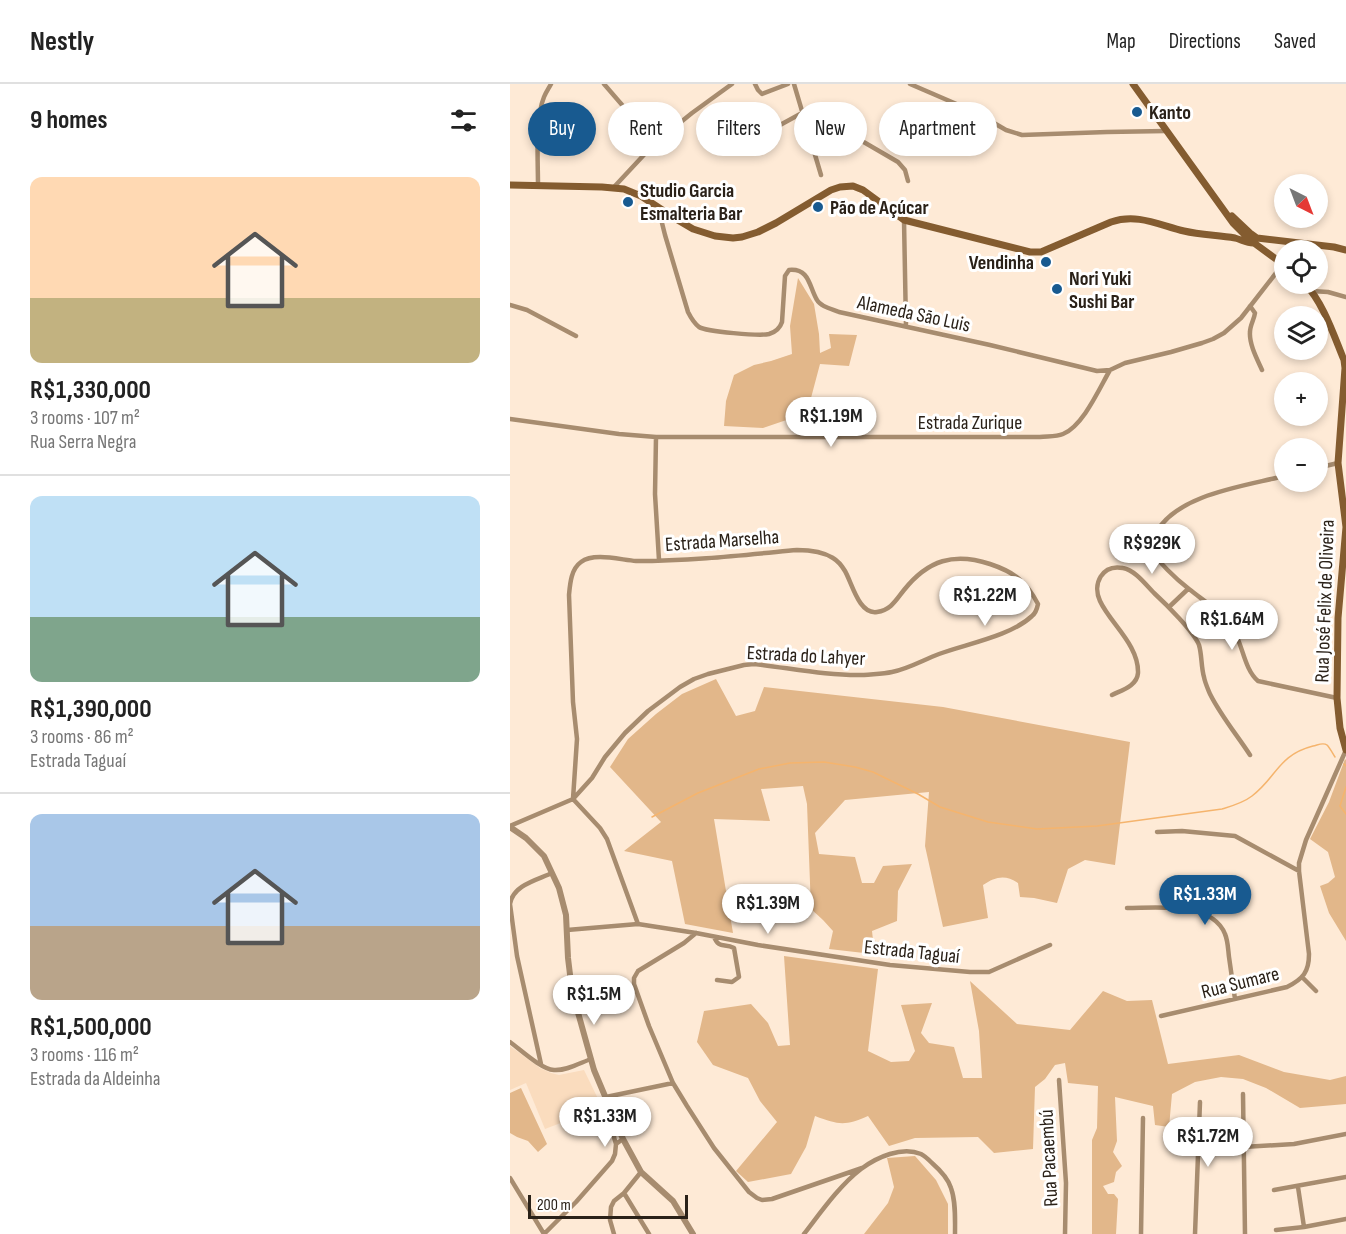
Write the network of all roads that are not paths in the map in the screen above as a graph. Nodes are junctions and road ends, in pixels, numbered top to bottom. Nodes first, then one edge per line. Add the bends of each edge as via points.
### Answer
1 (551, 84) edge
2 (614, 84) edge
3 (732, 84) edge
4 (755, 84) edge
5 (788, 84) edge
6 (794, 84) edge
7 (910, 84) edge
8 (1133, 84) edge
9 (606, 86) edge
10 (725, 86) edge
11 (620, 102) edge
12 (799, 102) edge
13 (684, 119) edge
14 (1166, 131) junction
15 (867, 144) edge
16 (643, 156) edge
17 (815, 156) edge
18 (821, 175) dead end
19 (908, 181) dead end
20 (510, 185) edge
21 (538, 185) junction
22 (614, 187) junction
23 (658, 207) junction
24 (904, 220) junction
25 (1248, 235) junction
26 (1236, 238) junction
27 (1255, 241) junction
28 (1346, 250) edge
29 (1274, 257) edge
30 (1274, 276) edge
31 (1328, 292) edge
32 (1313, 294) edge
33 (1346, 297) edge
34 (510, 305) edge
35 (1250, 306) junction
36 (906, 326) junction
37 (576, 336) dead end
38 (1110, 370) junction
39 (1262, 370) dead end
40 (510, 419) edge
41 (656, 437) junction
42 (1338, 463) junction
43 (1328, 465) edge
44 (1274, 478) edge
45 (659, 560) junction
46 (1188, 589) junction
47 (1038, 604) joint
48 (1169, 608) junction
49 (1112, 696) dead end
50 (1337, 698) junction
51 (1346, 750) edge
52 (1250, 755) dead end
53 (573, 799) junction
54 (510, 827) edge
55 (1157, 832) dead end
56 (1299, 871) junction
57 (552, 873) junction
58 (1127, 908) dead end
59 (638, 924) junction
60 (567, 930) junction
61 (696, 933) junction
62 (714, 937) junction
63 (1050, 945) dead end
64 (1302, 977) junction
65 (717, 980) dead end
66 (1316, 991) dead end
67 (1236, 999) junction
68 (1161, 1016) dead end
69 (510, 1042) edge
70 (591, 1059) junction
71 (541, 1064) junction
72 (1059, 1080) dead end
73 (674, 1083) junction
74 (1243, 1094) dead end
75 (606, 1097) junction
76 (1200, 1102) dead end
77 (1143, 1118) dead end
78 (616, 1123) junction
79 (1346, 1134) edge
80 (623, 1139) junction
81 (616, 1144) junction
82 (1243, 1147) junction
83 (862, 1168) junction
84 (641, 1172) junction
85 (1346, 1177) edge
86 (510, 1178) edge
87 (1298, 1186) junction
88 (1274, 1190) dead end
89 (624, 1193) junction
90 (1346, 1219) edge
91 (1304, 1227) junction
92 (1276, 1230) dead end
93 (544, 1234) edge
94 (614, 1234) edge
95 (649, 1234) edge
96 (693, 1234) edge
97 (804, 1234) edge
98 (955, 1234) edge
99 (1065, 1234) edge
100 (1142, 1234) edge
101 (1195, 1234) edge
102 (1245, 1234) edge

1 - 21 street via 539,124
2 - 9 street
3 - 10 street
4 - 5 street via 762,94
6 - 12 street
7 - 14 street via 1022,135
8 - 14 main road
9 - 11 street
10 - 13 street
14 - 25 main road
15 - 19 street via 898,162
16 - 22 street
17 - 18 street
20 - 21 main road
21 - 22 main road
22 - 23 main road
23 - 24 main road via 699,231 724,238 742,237 776,223 831,190 849,185 863,190
23 - 36 street, Alameda São Luis via 688,312 700,328 758,335 778,329 783,315 785,276 792,270 803,273 817,300 826,307
24 - 26 main road via 1036,253 1129,218 1198,234
24 - 36 street
25 - 26 main road
25 - 27 main road
26 - 27 main road via 1248,243
27 - 28 main road
27 - 29 main road
30 - 35 street, Alameda São Luis
31 - 33 street
32 - 42 main road, Rua José Felix de Oliveira via 1346,368
34 - 37 street via 528,310
35 - 38 street, Alameda São Luis via 1230,329 1213,339
35 - 39 street via 1255,313 1250,336
36 - 38 street, Alameda São Luis via 1097,371
38 - 41 street, Estrada Zurique via 1086,412 1059,435
40 - 41 street, Estrada Zurique
41 - 45 street
42 - 43 street
42 - 50 main road, Rua José Felix de Oliveira via 1346,527 1338,618
44 - 46 street via 1204,498 1185,506 1160,526 1151,549
45 - 47 street, Estrada Marselha via 813,550 842,566 859,601 873,613 894,604 911,582 936,563 970,558 1010,572 1026,585
45 - 53 street, Estrada Marselha via 587,559 576,567 571,579 577,738
46 - 48 street
46 - 50 street via 1231,626 1252,676 1258,681
47 - 53 street, Estrada do Lahyer via 1033,615 1007,631 892,672 842,674 744,664 694,679 648,711 625,733
48 - 49 street via 1128,570 1111,569 1099,579 1101,603 1127,641 1137,664 1135,681
48 - 52 street via 1194,636 1211,696
50 - 51 main road, Rua José Felix de Oliveira
51 - 56 street, Rua Sumare via 1306,840
53 - 54 street, Estrada do Lahyer
53 - 59 street via 607,839
54 - 57 street via 535,846
55 - 56 street via 1235,836
56 - 64 street, Rua Sumare via 1309,954
57 - 60 street
57 - 71 street via 517,890 510,904 517,956
58 - 67 street via 1192,910 1216,921 1228,944
59 - 60 street, Estrada Taguaí
59 - 61 street, Estrada Taguaí
60 - 70 street via 572,991
61 - 62 street, Estrada Taguaí
61 - 73 street via 638,971 634,978
62 - 63 street, Estrada Taguaí via 890,965 970,972 989,972
62 - 65 street via 719,945 734,948 739,977 732,982
64 - 66 street
64 - 67 street, Rua Sumare via 1287,987
67 - 68 street, Rua Sumare
69 - 71 street
70 - 71 street via 559,1070
70 - 75 street
72 - 99 street, Rua Pacaembú
73 - 75 street
73 - 83 street via 714,1148 757,1198 772,1199
74 - 82 street
75 - 78 street
76 - 101 street
77 - 100 street
78 - 80 street
78 - 81 street
79 - 82 street via 1294,1144
80 - 81 street
80 - 84 street
81 - 93 street via 612,1161
82 - 102 street
83 - 97 street
83 - 98 street via 898,1152 923,1155 951,1188
84 - 89 street
84 - 96 street via 673,1202
85 - 87 street
86 - 93 street
87 - 88 street
87 - 91 street
89 - 94 street via 611,1207
89 - 95 street
90 - 91 street
91 - 92 street

